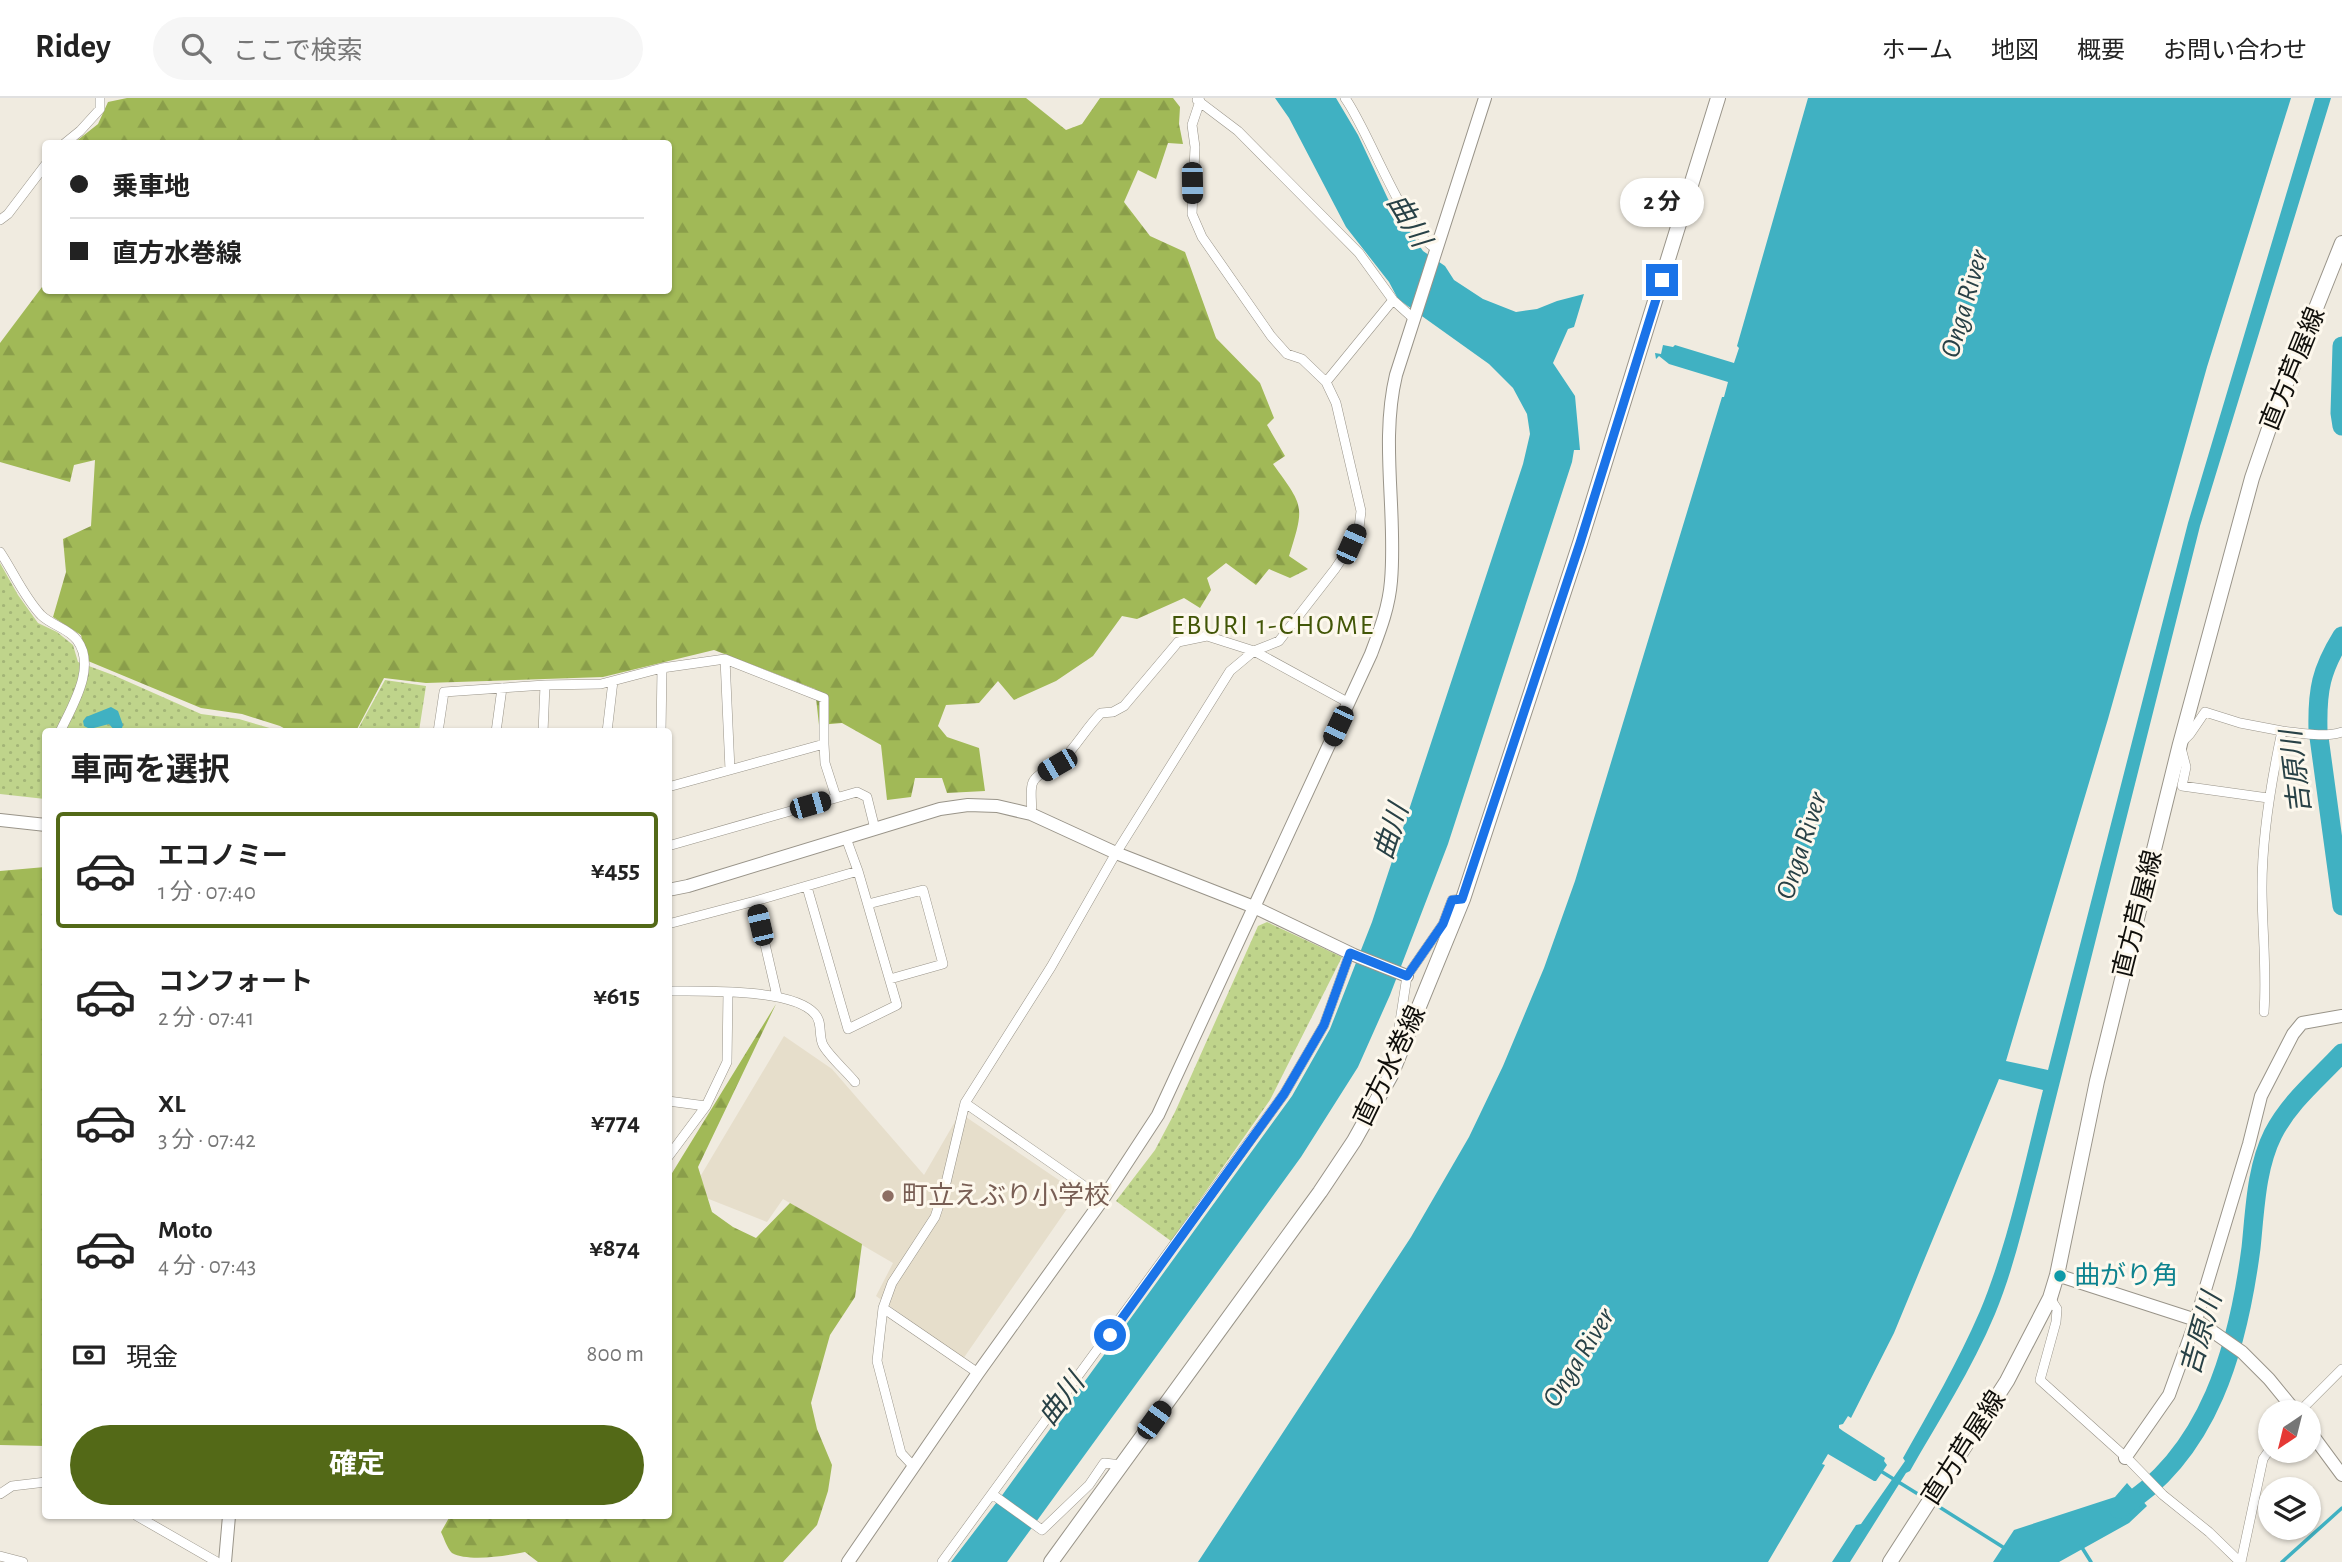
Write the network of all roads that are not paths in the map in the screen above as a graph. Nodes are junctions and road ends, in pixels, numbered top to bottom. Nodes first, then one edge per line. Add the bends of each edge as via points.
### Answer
1 (100, 98) edge
2 (1345, 98) edge
3 (1485, 98) edge
4 (1718, 98) edge
5 (1198, 100) edge
6 (69, 140) edge
7 (42, 169) edge
8 (0, 220) edge
9 (2342, 243) edge
10 (1436, 251) junction
11 (1393, 300) junction
12 (1415, 316) junction
13 (1326, 382) junction
14 (0, 552) edge
15 (1254, 651) junction
16 (725, 659) junction
17 (662, 668) junction
18 (613, 681) junction
19 (545, 685) junction
20 (502, 688) junction
21 (1349, 703) junction
22 (62, 728) edge
23 (439, 728) edge
24 (497, 728) edge
25 (543, 728) edge
26 (607, 728) edge
27 (661, 728) edge
28 (2282, 731) junction
29 (2342, 732) edge
30 (824, 744) junction
31 (2180, 744) junction
32 (730, 770) junction
33 (672, 786) edge
34 (836, 797) junction
35 (2268, 798) junction
36 (1031, 814) junction
37 (0, 820) edge
38 (42, 825) edge
39 (875, 829) junction
40 (846, 838) junction
41 (672, 844) edge
42 (1116, 853) junction
43 (858, 871) junction
44 (807, 887) junction
45 (672, 889) edge
46 (1462, 899) junction
47 (755, 901) junction
48 (868, 904) junction
49 (1254, 907) junction
50 (672, 923) edge
51 (1352, 954) junction
52 (1407, 976) junction
53 (890, 979) junction
54 (672, 991) edge
55 (728, 992) junction
56 (777, 996) junction
57 (2264, 1012) dead end
58 (2342, 1016) edge
59 (1391, 1075) junction
60 (855, 1082) dead end
61 (672, 1102) edge
62 (965, 1102) junction
63 (706, 1106) junction
64 (672, 1151) edge
65 (1103, 1199) junction
66 (2057, 1275) junction
67 (2050, 1298) junction
68 (883, 1308) junction
69 (2196, 1320) junction
70 (2342, 1369) edge
71 (978, 1373) junction
72 (2287, 1400) edge
73 (2310, 1400) edge
74 (2321, 1447) edge
75 (2128, 1460) junction
76 (2262, 1463) edge
77 (1122, 1465) junction
78 (914, 1467) junction
79 (2342, 1475) edge
80 (42, 1482) edge
81 (0, 1494) edge
82 (992, 1494) junction
83 (142, 1519) edge
84 (229, 1519) edge
85 (0, 1556) edge
86 (23, 1562) edge
87 (217, 1562) edge
88 (225, 1562) edge
89 (848, 1562) edge
90 (942, 1562) edge
91 (1051, 1562) edge
92 (1890, 1562) edge
93 (2241, 1562) edge

1 - 6 street via 100,109
2 - 10 street via 1397,199 1427,245
3 - 10 street
4 - 46 main road, 直方水巻線 via 1580,543
5 - 11 street via 1238,131 1359,253
5 - 13 street via 1192,125 1192,214 1202,237 1270,336
7 - 8 street
9 - 31 main road, 直方芦屋線 via 2261,448
10 - 12 street
11 - 12 street
11 - 13 street
12 - 21 street via 1391,394 1390,594 1386,615
13 - 15 street via 1352,466 1361,511 1359,528 1335,569 1279,641
14 - 22 street via 43,617 77,640 86,663
15 - 21 street
15 - 36 street via 1207,636 1178,642 1124,706 1101,713 1075,748 1034,779
15 - 42 street via 1230,671
16 - 17 street
16 - 30 street via 824,698
16 - 32 street
17 - 18 street
17 - 27 street
18 - 19 street
18 - 26 street
19 - 20 street
19 - 25 street
20 - 23 street via 444,692
20 - 24 street
21 - 49 street
28 - 29 street
28 - 31 street via 2205,712
28 - 35 street
30 - 32 street
30 - 34 street
31 - 35 street via 2186,767 2182,786
31 - 66 main road, 直方芦屋線 via 2097,1081
32 - 33 street
34 - 39 street via 858,792 867,797
34 - 41 street
35 - 57 street via 2262,886 2267,973
36 - 39 street via 968,805
36 - 42 street
37 - 38 street
39 - 40 street
40 - 43 street
40 - 45 street
42 - 49 street
42 - 62 street via 1051,967
43 - 44 street
43 - 48 street
44 - 47 street
44 - 53 street via 848,1029 897,1005
46 - 52 street via 1452,900 1443,924
46 - 59 main road, 直方水巻線
47 - 50 street
47 - 56 street
48 - 53 street
48 - 53 street via 923,890 943,964
49 - 51 street
49 - 65 street via 1158,1115
51 - 52 street
51 - 82 street via 1324,1025 1284,1094
52 - 59 street via 1399,1028 1388,1057
54 - 55 street
55 - 56 street
55 - 63 street via 727,1062
56 - 60 street via 813,1011 823,1044
58 - 69 street via 2302,1023 2261,1096
59 - 77 main road, 直方水巻線 via 1320,1192
61 - 63 street
62 - 65 street
62 - 68 street via 935,1217 892,1283
63 - 64 street
65 - 71 street
66 - 67 main road, 直方芦屋線
66 - 69 street
67 - 75 street via 2057,1309 2056,1322 2040,1380
67 - 92 main road, 直方芦屋線 via 2007,1381
68 - 71 street
68 - 78 street via 877,1362 901,1453
69 - 72 street via 2242,1352
69 - 75 street via 2169,1395
70 - 73 street
71 - 78 street
74 - 79 street
75 - 93 street
76 - 93 street
77 - 82 street via 1104,1463 1089,1485 1042,1530
77 - 91 main road, 直方水巻線
78 - 89 street
80 - 81 street via 12,1486
82 - 90 street
83 - 87 street
84 - 88 street
85 - 86 street

